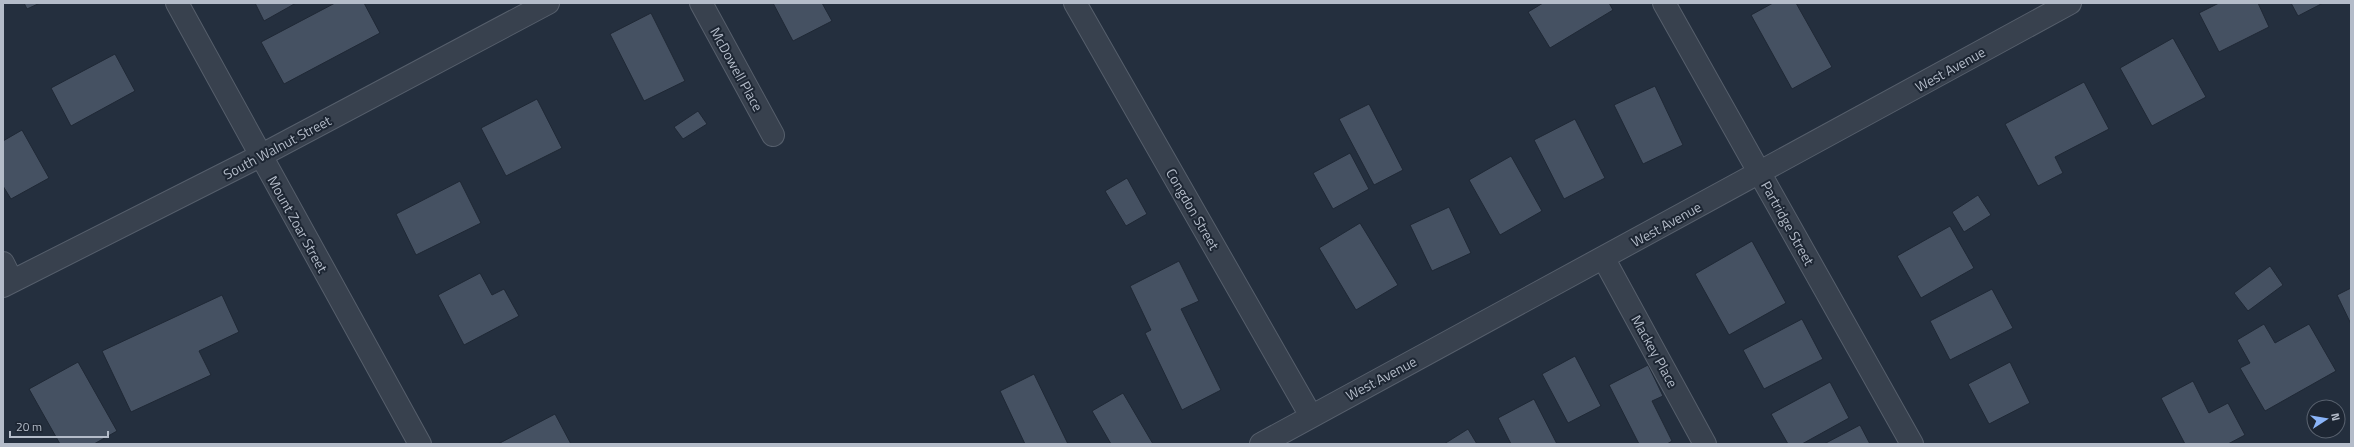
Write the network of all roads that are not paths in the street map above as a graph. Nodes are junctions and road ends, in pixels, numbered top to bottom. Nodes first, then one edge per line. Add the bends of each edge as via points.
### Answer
1 (178, 3) edge
2 (548, 3) edge
3 (701, 3) edge
4 (1075, 3) edge
5 (1664, 3) edge
6 (2070, 3) edge
7 (773, 135) dead end
8 (260, 156) junction
9 (1760, 172) junction
10 (1604, 259) junction
11 (6, 276) edge
12 (1311, 416) junction
13 (420, 444) edge
14 (1261, 444) edge
15 (1705, 444) edge
16 (1912, 444) edge

1 - 8 street, Mount Zoar Street
2 - 8 street, South Walnut Street
3 - 7 street, McDowell Place
4 - 12 street, Congdon Street
5 - 9 street, Partridge Street
6 - 9 street, West Avenue
8 - 11 street, South Walnut Street
8 - 13 street, Mount Zoar Street
9 - 10 street, West Avenue
9 - 16 street, Partridge Street
10 - 12 street, West Avenue
10 - 15 street, Mackey Place
12 - 14 street, West Avenue

